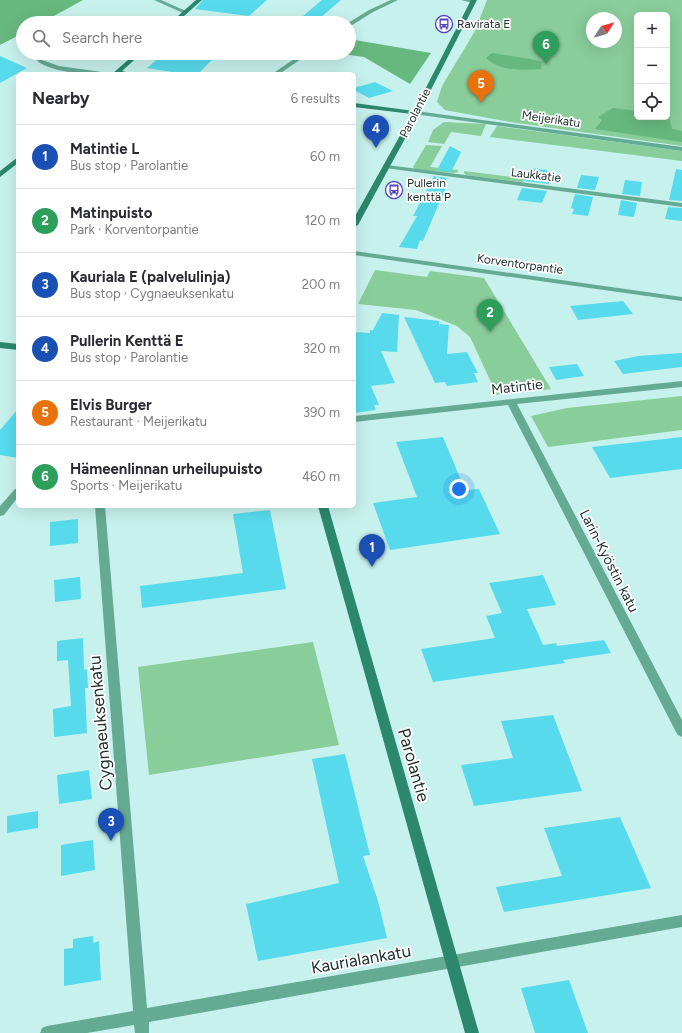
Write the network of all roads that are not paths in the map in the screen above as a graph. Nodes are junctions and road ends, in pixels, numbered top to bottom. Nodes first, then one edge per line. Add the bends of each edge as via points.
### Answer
1 (157, 0) edge
2 (199, 0) edge
3 (395, 0) edge
4 (464, 0) edge
5 (473, 0) edge
6 (185, 12) junction
7 (181, 16) edge
8 (356, 21) edge
9 (39, 60) edge
10 (131, 60) edge
11 (296, 60) edge
12 (87, 72) edge
13 (117, 72) edge
14 (278, 72) edge
15 (356, 105) edge
16 (416, 113) junction
17 (682, 149) edge
18 (16, 161) edge
19 (387, 167) junction
20 (3, 169) edge
21 (0, 175) edge
22 (682, 205) edge
23 (356, 221) edge
24 (356, 253) edge
25 (682, 299) edge
26 (0, 345) edge
27 (16, 348) edge
28 (682, 384) edge
29 (511, 402) junction
30 (356, 419) edge
31 (16, 493) edge
32 (100, 508) edge
33 (324, 508) edge
34 (0, 513) edge
35 (682, 732) edge
36 (682, 921) edge
37 (452, 961) junction
38 (140, 1017) junction
39 (47, 1033) edge
40 (142, 1033) edge
41 (472, 1033) edge

1 - 6 street
2 - 6 main road
3 - 8 street
4 - 5 street
5 - 16 main road, Parolantie
6 - 7 main road
9 - 12 street via 58,68
10 - 13 main road
11 - 14 street
15 - 16 main road
16 - 17 street, Meijerikatu
16 - 19 main road, Parolantie
18 - 20 main road
19 - 22 street, Laukkatie
19 - 23 main road, Parolantie
20 - 21 main road
24 - 25 street, Korventorpantie
26 - 27 main road
28 - 29 street, Matintie
29 - 30 street, Matintie
29 - 35 street, Larin-Kyöstin katu
31 - 34 street
32 - 38 street, Cygnaeuksenkatu
33 - 37 main road, Parolantie
36 - 37 street, Kaurialankatu
37 - 38 street, Kaurialankatu
37 - 41 main road, Parolantie
38 - 39 street, Kaurialankatu
38 - 40 street, Cygnaeuksenkatu

